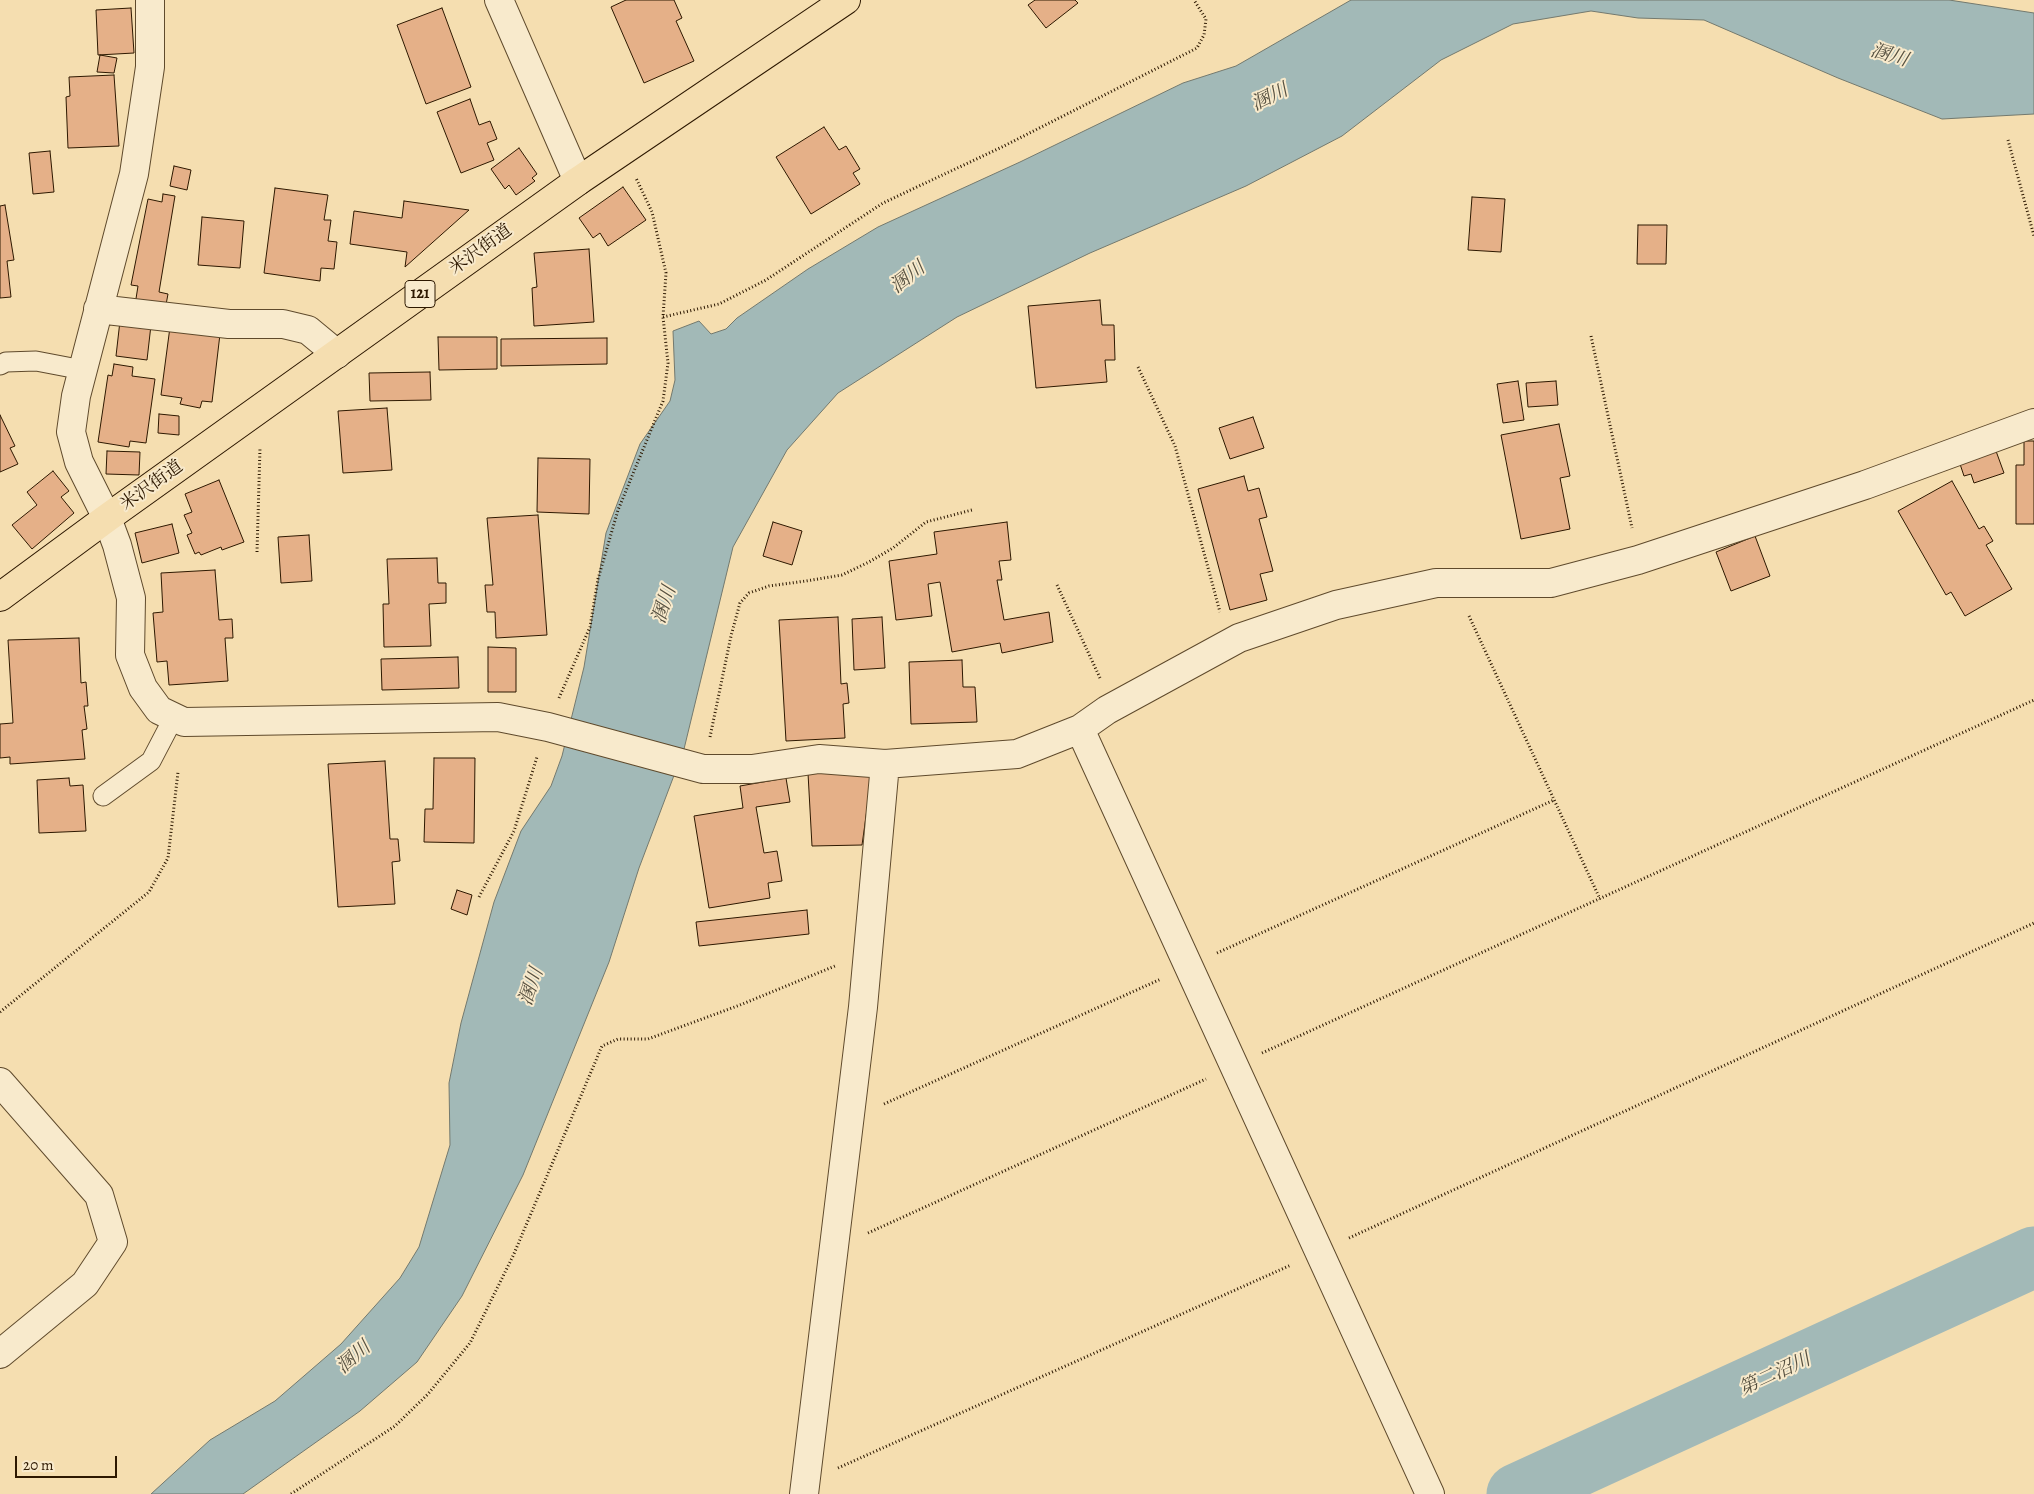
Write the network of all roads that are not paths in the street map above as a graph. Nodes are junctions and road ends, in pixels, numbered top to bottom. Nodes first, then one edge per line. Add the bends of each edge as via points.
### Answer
1 (150, 0) edge
2 (499, 0) edge
3 (846, 0) edge
4 (578, 181) junction
5 (98, 309) junction
6 (336, 354) junction
7 (0, 365) edge
8 (83, 370) junction
9 (2034, 423) edge
10 (107, 518) junction
11 (0, 597) edge
12 (174, 717) junction
13 (1080, 728) junction
14 (885, 764) junction
15 (103, 796) dead end
16 (0, 1082) edge
17 (0, 1354) edge
18 (805, 1489) edge
19 (1430, 1494) edge

1 - 5 street via 150,67 134,174
2 - 4 street
3 - 4 highway, 米沢街道 / 121
4 - 6 highway, 米沢街道 / 121
5 - 6 street via 229,324 283,324 308,330
5 - 8 street
6 - 10 highway, 米沢街道 / 121
7 - 8 lane via 36,362
8 - 10 street via 71,432 79,462
9 - 13 street via 1865,485 1638,560 1551,583 1436,583 1336,605 1239,638
10 - 11 highway, 米沢街道 / 121
10 - 12 street via 131,598 130,655 143,688 159,710
12 - 14 street via 184,722 498,717 704,769 752,769 819,759
12 - 15 lane via 150,760
13 - 14 street via 1017,754
13 - 19 street
14 - 18 street via 868,953
16 - 17 street via 98,1195 113,1242 85,1284

